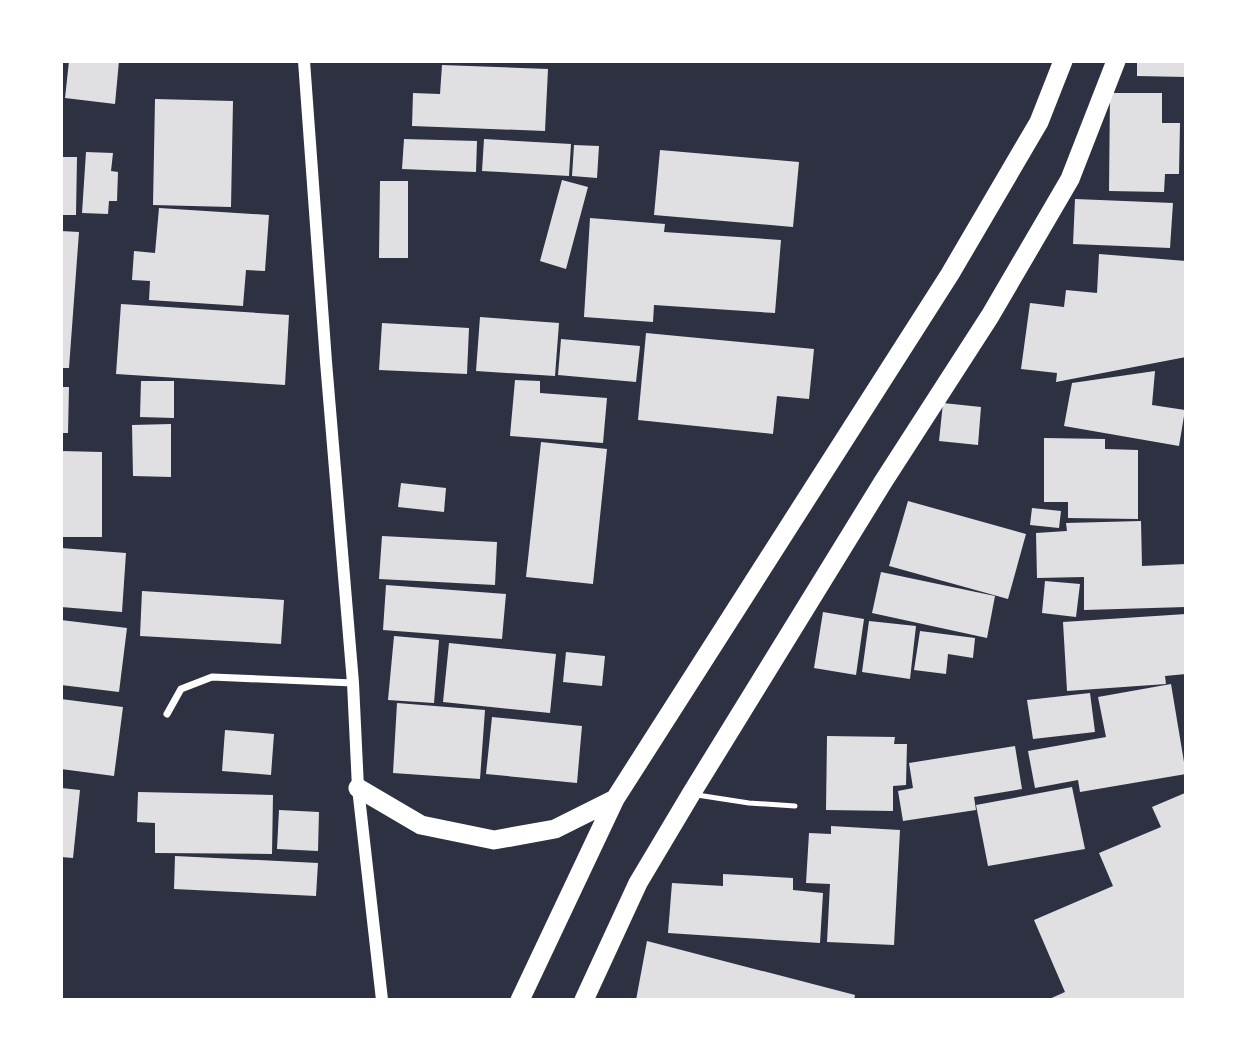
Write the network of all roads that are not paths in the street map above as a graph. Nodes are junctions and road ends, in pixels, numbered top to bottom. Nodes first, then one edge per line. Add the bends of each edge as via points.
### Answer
1 (304, 61) edge
2 (1063, 61) edge
3 (1116, 61) edge
4 (353, 683) junction
5 (167, 714) dead end
6 (358, 788) junction
7 (691, 794) junction
8 (615, 799) junction
9 (795, 806) dead end
10 (382, 1000) edge
11 (520, 1000) edge
12 (584, 1000) edge

1 - 4 street
2 - 8 highway via 1039,122 950,274
3 - 7 highway via 1070,179 990,316
4 - 5 street via 212,677 181,689
4 - 6 street
6 - 8 highway via 421,825 494,840 555,828
6 - 10 street
7 - 9 lane
7 - 12 highway via 638,883
8 - 11 highway

